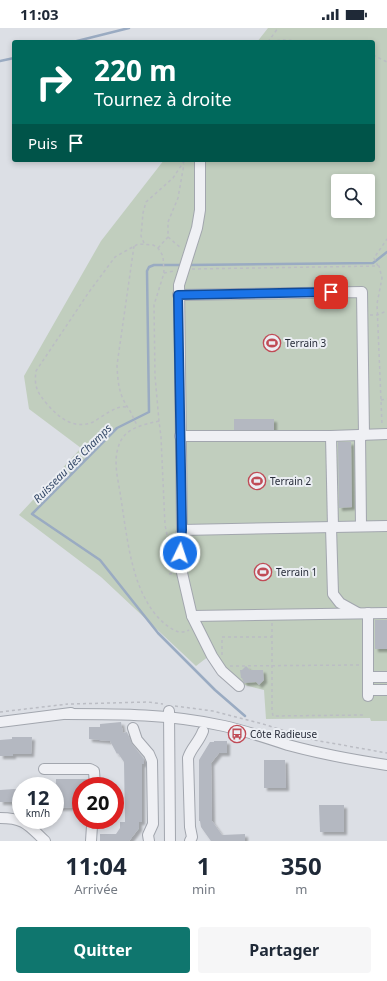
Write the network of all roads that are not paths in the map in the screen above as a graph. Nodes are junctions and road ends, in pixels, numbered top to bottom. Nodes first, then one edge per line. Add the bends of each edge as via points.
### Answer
1 (200, 162) edge
2 (178, 295) junction
3 (387, 434) edge
4 (362, 435) junction
5 (180, 436) junction
6 (331, 436) junction
7 (361, 526) junction
8 (387, 526) edge
9 (332, 527) junction
10 (182, 530) junction
11 (358, 613) junction
12 (368, 613) junction
13 (387, 613) edge
14 (192, 616) junction
15 (369, 677) junction
16 (387, 677) edge
17 (239, 686) dead end
18 (387, 690) edge
19 (169, 714) junction
20 (0, 722) edge
21 (133, 728) dead end
22 (203, 732) dead end
23 (387, 765) edge
24 (44, 769) dead end
25 (94, 777) edge
26 (0, 818) edge
27 (92, 829) edge
28 (45, 841) edge
29 (91, 841) edge
30 (149, 841) edge
31 (170, 841) edge
32 (190, 841) edge

1 - 2 street via 200,210
2 - 4 street via 362,292
2 - 5 street
3 - 4 street
4 - 6 street
4 - 7 street
5 - 6 street
5 - 10 street
6 - 9 street
7 - 8 street
7 - 9 street
9 - 10 street
9 - 11 street via 333,594 340,603
10 - 14 street via 180,564
11 - 12 street
11 - 14 street
12 - 13 street
12 - 15 street
14 - 17 street via 222,671
15 - 16 street
15 - 18 street via 368,693
19 - 20 street via 120,708 96,709
19 - 23 street via 215,719 289,745
19 - 31 street
21 - 30 street via 137,740 152,761 153,824 148,835
22 - 32 street via 190,750 188,758 192,837
24 - 25 street via 90,769 94,771
26 - 28 street via 21,821
27 - 29 street

